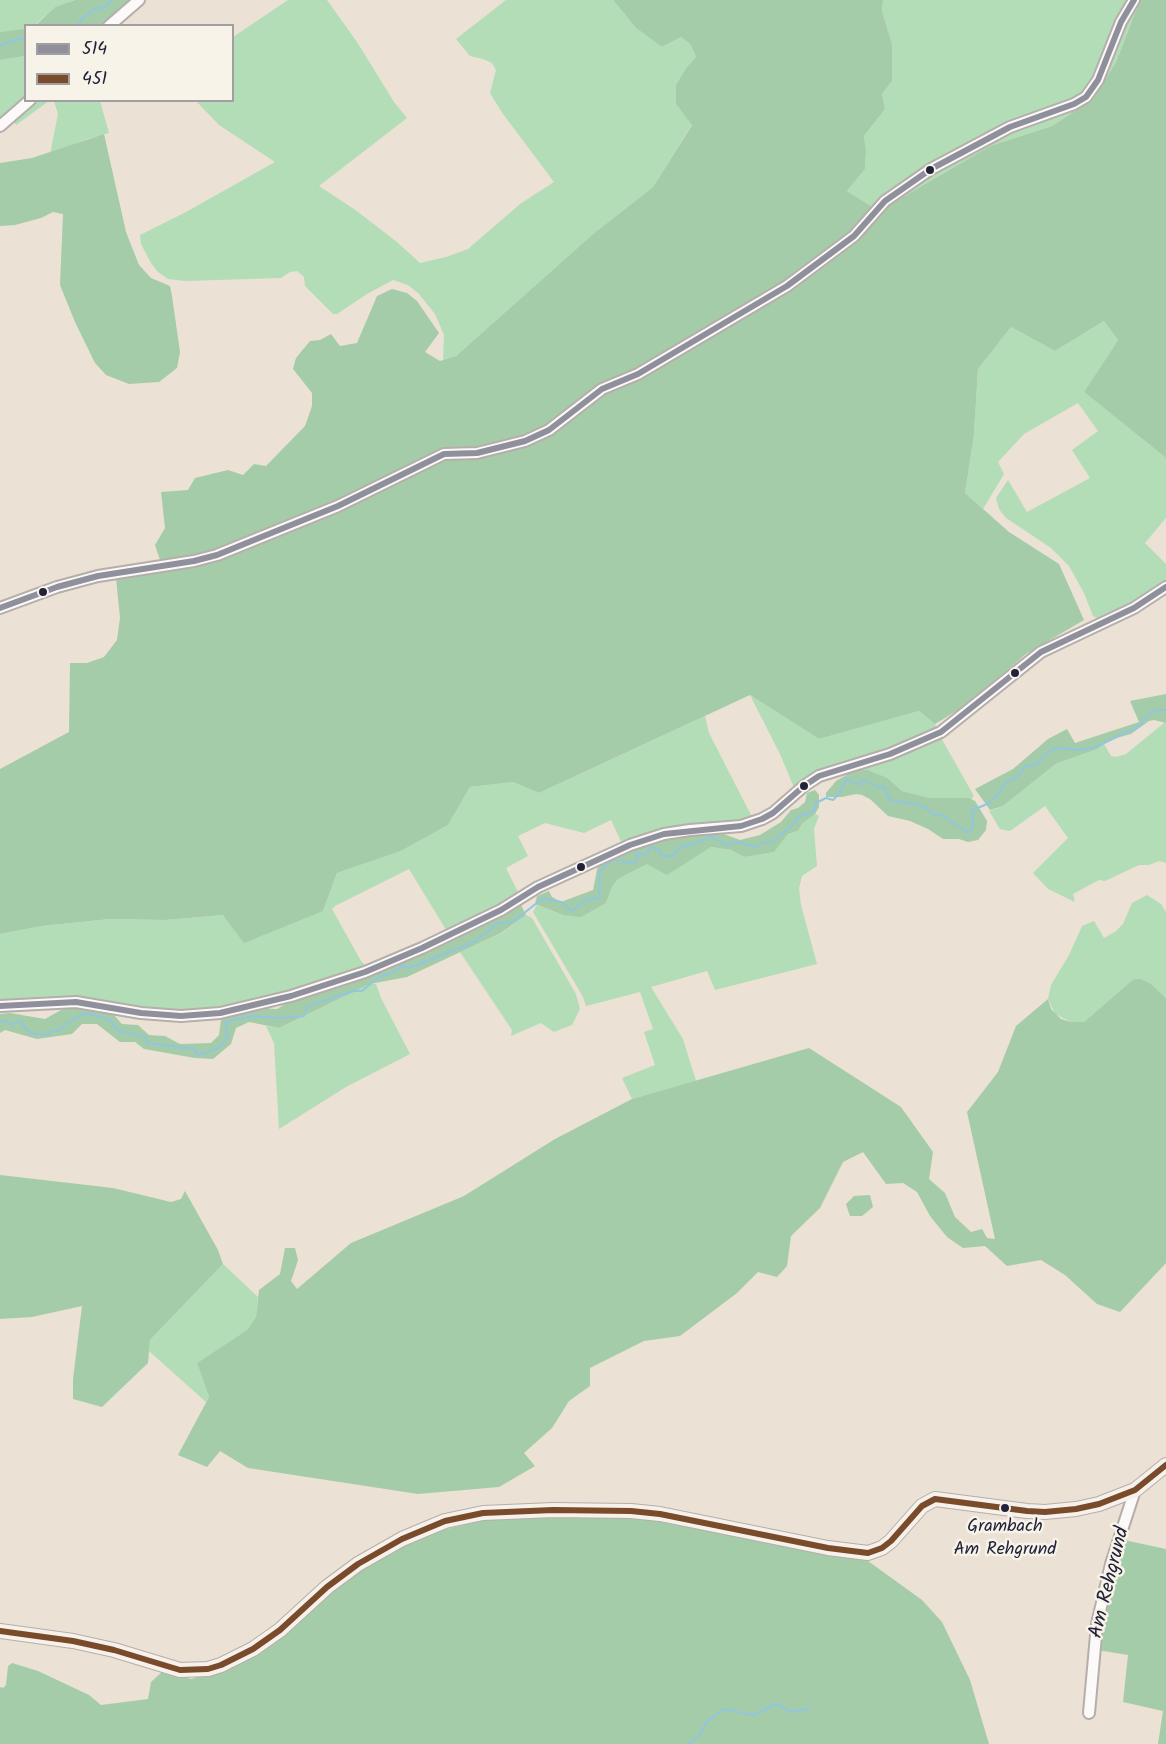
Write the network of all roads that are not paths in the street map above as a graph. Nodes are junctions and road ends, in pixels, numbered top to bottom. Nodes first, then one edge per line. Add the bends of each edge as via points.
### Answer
1 (139, 0) edge
2 (1134, 0) edge
3 (111, 24) edge
4 (28, 102) edge
5 (0, 126) edge
6 (1166, 586) edge
7 (0, 608) edge
8 (0, 1005) edge
9 (1166, 1465) edge
10 (1135, 1490) junction
11 (0, 1631) edge
12 (1089, 1713) dead end

1 - 3 street
2 - 7 street via 1098,80 1086,97 1010,126 931,169 885,201 854,236 787,286 638,374 602,388 549,430 525,441 477,453 444,454 338,506 217,555 98,576
4 - 5 street
6 - 8 street via 1134,608 1041,652 942,732 890,754 819,776 762,819 741,826 664,834 621,848 538,887 501,910 365,972 220,1013 141,1013 76,1002
9 - 10 street
10 - 11 street via 1087,1507 1045,1512 935,1499 922,1506 882,1548 868,1553 660,1514 553,1510 483,1513 445,1521 402,1539 358,1564 253,1649 222,1665 201,1670 180,1670 73,1641
10 - 12 street, Am Rehgrund via 1097,1624

